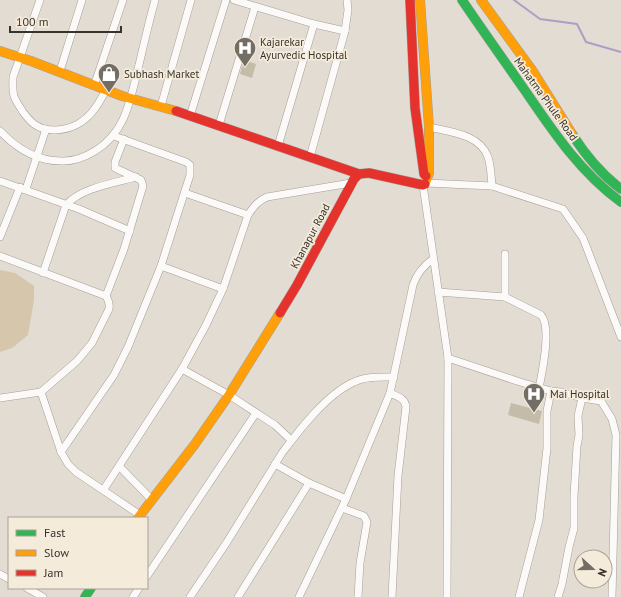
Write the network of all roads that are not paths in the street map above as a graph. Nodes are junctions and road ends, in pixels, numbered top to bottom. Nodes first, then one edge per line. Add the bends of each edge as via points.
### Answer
1 (40, 0) edge
2 (82, 0) edge
3 (123, 0) edge
4 (155, 0) edge
5 (191, 0) edge
6 (226, 0) edge
7 (234, 0) edge
8 (347, 0) edge
9 (410, 0) edge
10 (420, 0) edge
11 (462, 0) edge
12 (481, 0) edge
13 (255, 7) junction
14 (314, 24) junction
15 (346, 31) junction
16 (0, 51) edge
17 (19, 58) junction
18 (60, 71) junction
19 (94, 86) junction
20 (106, 90) junction
21 (130, 99) junction
22 (161, 106) junction
23 (190, 116) junction
24 (219, 125) junction
25 (429, 127) junction
26 (46, 129) junction
27 (0, 131) edge
28 (114, 136) junction
29 (124, 139) junction
30 (278, 146) junction
31 (38, 157) junction
32 (310, 157) junction
33 (359, 174) junction
34 (136, 178) junction
35 (0, 180) edge
36 (425, 182) junction
37 (351, 183) junction
38 (492, 186) junction
39 (23, 188) junction
40 (621, 189) edge
41 (185, 193) junction
42 (621, 202) edge
43 (66, 205) junction
44 (248, 215) junction
45 (130, 231) junction
46 (0, 237) edge
47 (505, 254) dead end
48 (0, 256) edge
49 (433, 259) junction
50 (161, 266) junction
51 (43, 273) junction
52 (223, 289) junction
53 (438, 292) junction
54 (106, 296) junction
55 (505, 297) junction
56 (621, 337) edge
57 (448, 358) junction
58 (182, 369) junction
59 (394, 377) junction
60 (539, 388) junction
61 (551, 391) junction
62 (41, 392) junction
63 (390, 393) junction
64 (229, 395) junction
65 (0, 398) edge
66 (582, 398) junction
67 (256, 413) junction
68 (291, 440) junction
69 (62, 452) junction
70 (275, 464) junction
71 (120, 467) junction
72 (309, 483) junction
73 (104, 490) junction
74 (346, 499) junction
75 (152, 500) junction
76 (342, 508) junction
77 (140, 516) edge
78 (617, 544) edge
79 (148, 575) edge
80 (29, 589) edge
81 (43, 597) edge
82 (190, 597) edge
83 (238, 597) edge
84 (299, 597) edge
85 (358, 597) edge
86 (392, 597) edge
87 (447, 597) edge
88 (518, 597) edge
89 (558, 597) edge
90 (612, 597) edge

1 - 17 street
2 - 18 street
3 - 19 street
4 - 21 street
5 - 22 street
6 - 23 street
7 - 13 street
8 - 15 street
9 - 36 main road via 415,108
10 - 25 main road
11 - 42 main road, Mahatma Phule Road via 553,132 594,181
12 - 40 main road, Mahatma Phule Road via 538,79 578,142 610,182
13 - 14 street
13 - 24 street
14 - 15 street
14 - 30 street
15 - 32 street
16 - 17 main road
17 - 18 main road
17 - 26 street via 13,77 14,98 34,124
18 - 19 main road
19 - 20 main road
20 - 21 main road
20 - 26 street via 90,115 78,124 65,129
21 - 22 main road
21 - 28 street
22 - 23 main road
23 - 24 main road
24 - 30 main road
25 - 36 main road via 430,173
25 - 38 street via 471,138 479,143 488,157
26 - 31 street
27 - 31 street via 20,148
28 - 29 street
28 - 31 street via 105,145 73,161 55,162
29 - 34 street via 115,168
29 - 41 street via 190,165
30 - 32 main road
31 - 39 street
32 - 33 main road
33 - 36 main road via 369,173
33 - 37 main road, Khanapur Road
34 - 43 street via 92,190 72,199
34 - 45 street via 141,180 143,186
35 - 39 street
36 - 38 street
36 - 49 street
37 - 44 street via 267,197 255,204
37 - 64 main road, Khanapur Road via 297,284
38 - 56 street via 562,209 583,238
39 - 43 street
39 - 46 street
41 - 44 street
41 - 50 street
43 - 45 street
43 - 51 street
44 - 52 street
45 - 54 street
47 - 55 street
48 - 51 street
49 - 53 street
49 - 59 street via 417,274 413,285
50 - 52 street
50 - 69 street via 121,362
51 - 54 street
52 - 58 street
53 - 55 street
53 - 57 street
54 - 62 street via 110,304 109,309 92,343 73,365
55 - 60 street via 544,318 546,355
57 - 60 street
57 - 87 street
58 - 64 street
58 - 71 street
59 - 63 street
59 - 68 street via 355,381 340,390
60 - 61 street
61 - 66 street
61 - 88 street via 547,411 547,448 539,520
62 - 65 street
62 - 69 street
63 - 74 street
63 - 86 street via 406,403 398,476
64 - 67 street
64 - 75 main road, Khanapur Road
66 - 78 street via 601,401 612,419 616,435
66 - 89 street via 578,416 574,528
67 - 68 street via 275,425
67 - 79 street
68 - 70 street
69 - 73 street via 76,472
70 - 72 street
70 - 82 street
71 - 73 street
71 - 75 street
72 - 74 street
72 - 83 street
73 - 77 street
74 - 76 street
75 - 77 main road, Khanapur Road
76 - 84 street
76 - 85 street via 364,516 367,522 360,563
78 - 90 street
80 - 81 street

